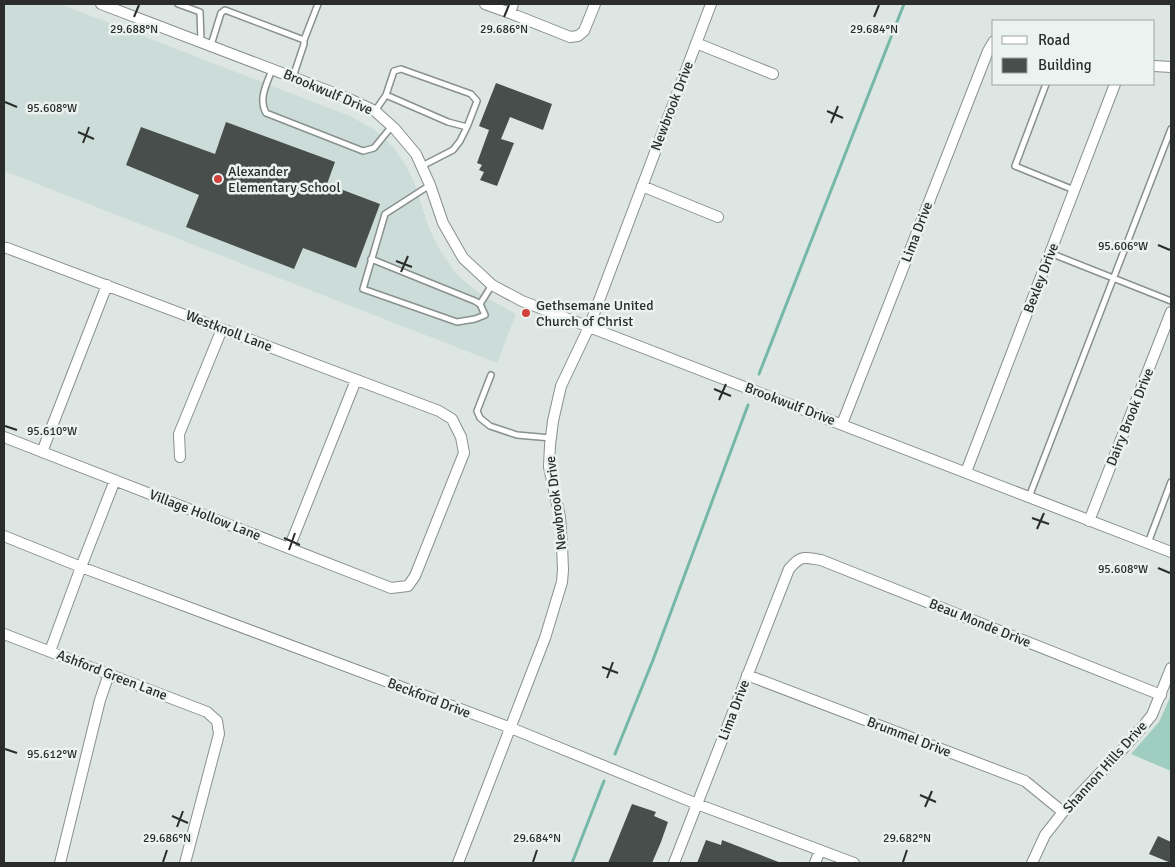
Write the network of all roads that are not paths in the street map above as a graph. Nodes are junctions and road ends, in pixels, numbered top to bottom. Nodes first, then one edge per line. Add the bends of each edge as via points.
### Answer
1 (101, 4) edge
2 (178, 4) edge
3 (318, 4) edge
4 (485, 4) edge
5 (595, 4) edge
6 (711, 4) edge
7 (512, 8) edge
8 (304, 40) junction
9 (206, 43) junction
10 (696, 43) junction
11 (992, 44) edge
12 (1155, 66) edge
13 (1171, 67) edge
14 (272, 69) junction
15 (772, 74) dead end
16 (293, 77) junction
17 (1046, 85) edge
18 (1115, 85) edge
19 (386, 95) junction
20 (375, 111) junction
21 (392, 126) junction
22 (467, 127) junction
23 (1171, 129) edge
24 (421, 167) junction
25 (430, 185) junction
26 (642, 186) junction
27 (1074, 190) junction
28 (718, 217) dead end
29 (4, 248) edge
30 (1050, 253) junction
31 (371, 259) junction
32 (1114, 278) junction
33 (492, 285) junction
34 (107, 286) junction
35 (1171, 301) edge
36 (480, 304) junction
37 (1171, 312) edge
38 (589, 327) junction
39 (222, 329) junction
40 (491, 375) dead end
41 (356, 380) junction
42 (842, 424) junction
43 (4, 437) edge
44 (551, 438) junction
45 (42, 452) junction
46 (180, 457) dead end
47 (966, 472) junction
48 (115, 480) junction
49 (1171, 482) edge
50 (1029, 497) junction
51 (1089, 521) junction
52 (4, 536) edge
53 (1148, 543) junction
54 (289, 548) junction
55 (1171, 552) edge
56 (797, 559) joint
57 (81, 567) junction
58 (408, 586) joint
59 (4, 634) edge
60 (50, 651) junction
61 (1171, 668) edge
62 (109, 674) junction
63 (747, 675) junction
64 (1161, 694) junction
65 (511, 728) junction
66 (697, 804) junction
67 (1063, 812) junction
68 (820, 850) junction
69 (60, 863) edge
70 (185, 863) edge
71 (458, 863) edge
72 (674, 863) edge
73 (815, 863) edge
74 (854, 863) edge
75 (1032, 863) edge

1 - 9 street, Brookwulf Drive
2 - 9 lane via 200,12
3 - 8 lane
4 - 7 street
5 - 7 street via 584,31 578,36 570,36
6 - 10 street, Newbrook Drive
8 - 9 lane via 225,10
8 - 16 lane
9 - 14 street, Brookwulf Drive
10 - 15 street
10 - 26 street, Newbrook Drive
11 - 42 street, Lima Drive
12 - 13 street
14 - 16 street, Brookwulf Drive
14 - 21 lane via 262,100 266,113 363,151 374,148
16 - 20 street, Brookwulf Drive
17 - 27 lane via 1015,166
18 - 27 street, Bexley Drive
19 - 20 lane
19 - 22 lane
19 - 22 lane via 394,71 401,69 471,94 477,101
20 - 21 street, Brookwulf Drive
21 - 24 street, Brookwulf Drive via 416,154
22 - 24 lane via 452,150
23 - 32 lane
24 - 25 street, Brookwulf Drive
25 - 31 lane via 385,214
25 - 33 street, Brookwulf Drive via 443,222 463,258
26 - 28 street
26 - 38 street, Newbrook Drive
27 - 30 street, Bexley Drive
29 - 34 street, Westknoll Lane
30 - 32 lane
30 - 47 street, Bexley Drive
31 - 36 lane
31 - 36 lane via 363,289 457,322 485,315
32 - 35 lane
32 - 50 lane
33 - 36 lane
33 - 38 street, Brookwulf Drive via 522,301
34 - 39 street, Westknoll Lane
34 - 45 street
37 - 51 street, Dairy Brook Drive
38 - 42 street, Brookwulf Drive
38 - 44 street, Newbrook Drive via 561,386
39 - 41 street, Westknoll Lane
39 - 46 street via 179,434
40 - 44 lane via 477,411 480,418 490,426 517,435
41 - 54 street
41 - 58 street, Westknoll Lane via 439,411 452,419 461,437 464,453 415,576
42 - 47 street, Brookwulf Drive
43 - 45 street, Village Hollow Lane
44 - 65 street, Newbrook Drive via 549,467 560,517 562,582
45 - 48 street, Village Hollow Lane
47 - 50 street, Brookwulf Drive
48 - 54 street, Village Hollow Lane
48 - 57 street
49 - 53 lane
50 - 51 street, Brookwulf Drive
51 - 53 street, Brookwulf Drive
52 - 57 street, Beckford Drive
53 - 55 street, Brookwulf Drive
54 - 58 street, Village Hollow Lane via 391,588
56 - 63 street, Lima Drive via 789,570
56 - 64 street, Beau Monde Drive via 821,560
57 - 60 street
57 - 65 street, Beckford Drive
59 - 60 street, Ashford Green Lane
60 - 62 street, Ashford Green Lane
61 - 64 street, Shannon Hills Drive
62 - 69 street
62 - 70 street, Ashford Green Lane via 207,712 216,721 219,734
63 - 66 street, Lima Drive
63 - 67 street, Brummel Drive via 1025,782
64 - 67 street, Shannon Hills Drive via 1144,725
65 - 66 street, Beckford Drive
65 - 71 street, Newbrook Drive
66 - 68 street, Beckford Drive
66 - 72 street, Lima Drive
67 - 75 street, Shannon Hills Drive via 1045,835
68 - 73 street
68 - 74 street, Beckford Drive

